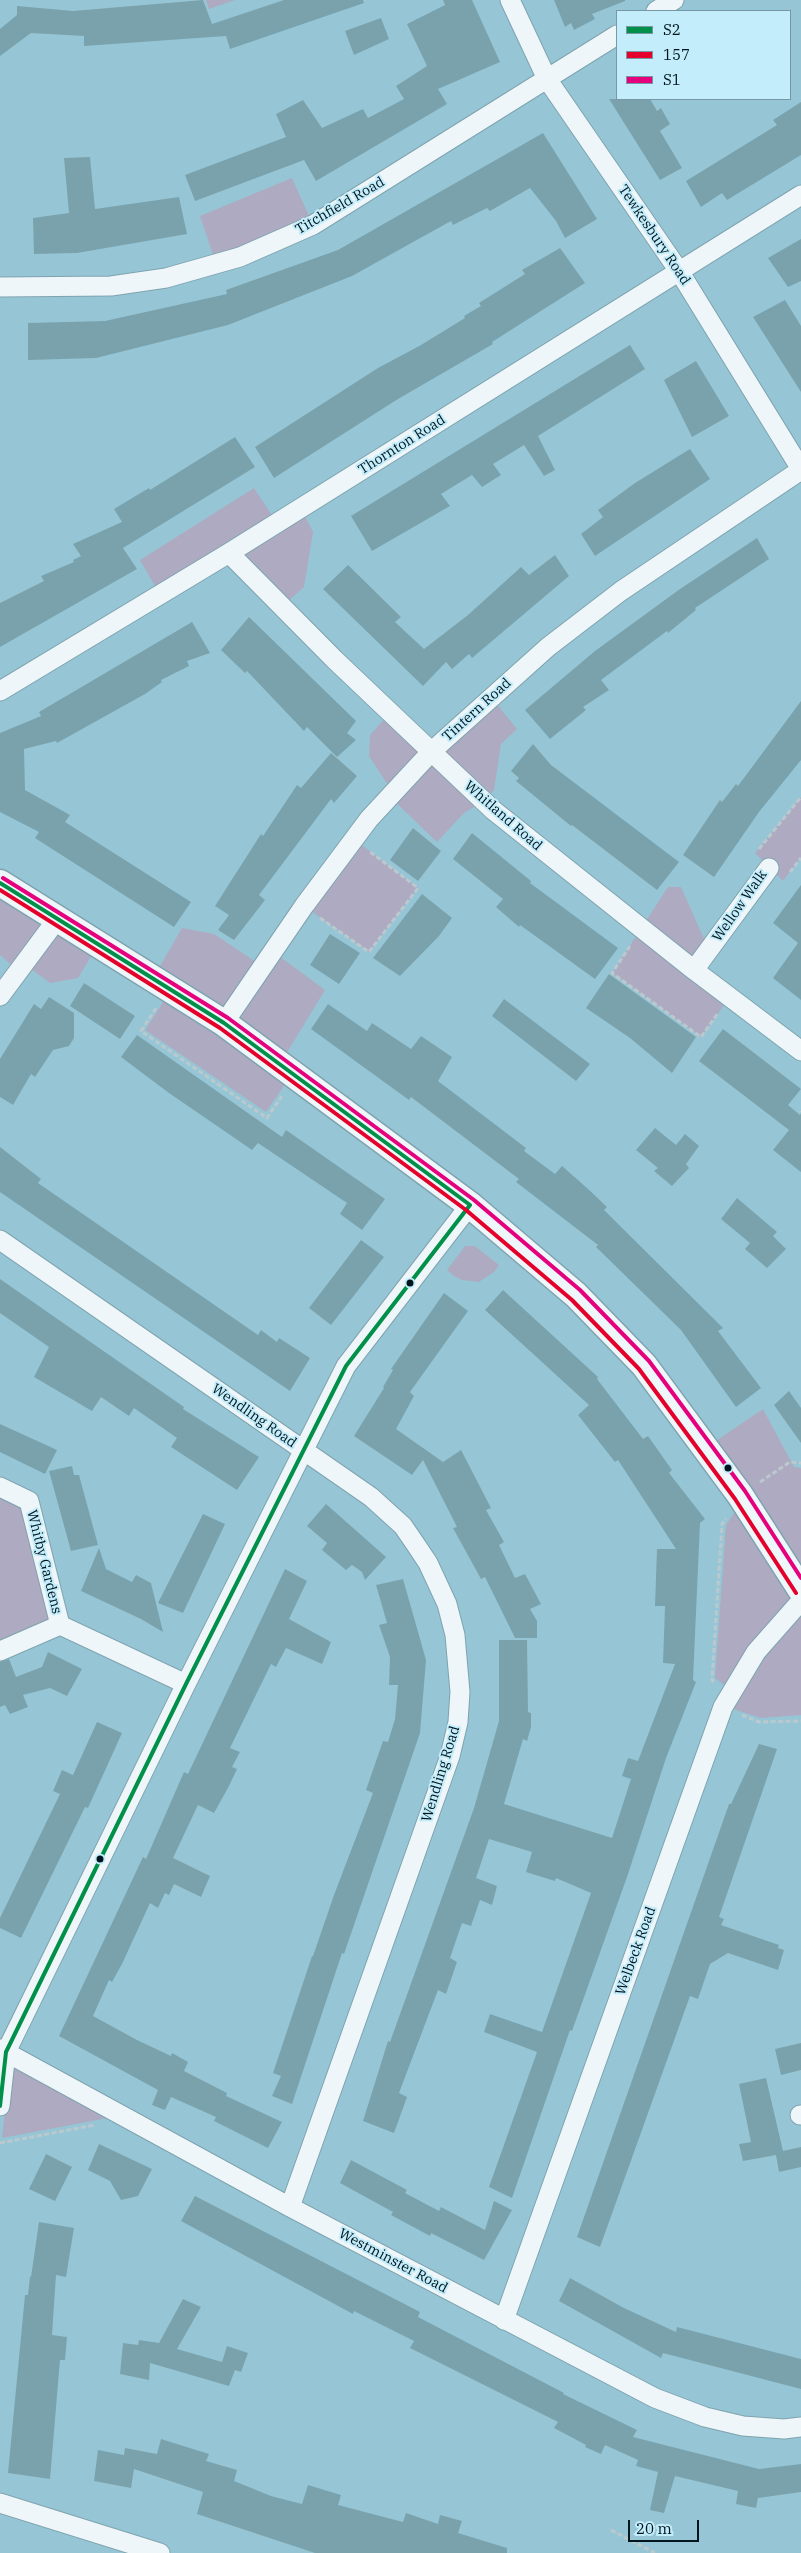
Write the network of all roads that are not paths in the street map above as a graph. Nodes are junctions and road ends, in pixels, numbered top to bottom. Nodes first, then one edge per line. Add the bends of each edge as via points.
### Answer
1 (510, 0) edge
2 (674, 0) edge
3 (658, 10) edge
4 (616, 36) edge
5 (547, 79) junction
6 (801, 195) edge
7 (679, 271) junction
8 (0, 287) edge
9 (801, 470) edge
10 (229, 553) junction
11 (0, 691) edge
12 (432, 751) junction
13 (769, 868) road end
14 (0, 883) edge
15 (58, 918) junction
16 (694, 970) junction
17 (0, 996) edge
18 (224, 1023) junction
19 (801, 1051) edge
20 (470, 1205) junction
21 (0, 1240) edge
22 (303, 1450) junction
23 (0, 1487) edge
24 (801, 1590) edge
25 (801, 1601) edge
26 (60, 1624) junction
27 (0, 1651) edge
28 (186, 1684) junction
29 (3, 2051) edge
30 (0, 2106) edge
31 (290, 2207) junction
32 (504, 2320) junction
33 (801, 2428) edge
34 (0, 2503) edge
35 (160, 2553) edge

1 - 5 street, Tewkesbury Road
2 - 3 street
4 - 5 street, Titchfield Road
5 - 7 street, Tewkesbury Road
5 - 8 street, Titchfield Road via 313,226 240,257 166,278 111,286
6 - 7 street, Thornton Road
7 - 9 street, Tewkesbury Road
7 - 10 street, Thornton Road
9 - 12 street, Tintern Road via 621,591 548,646
10 - 11 street, Thornton Road
10 - 12 street, Whitland Road via 335,660
12 - 16 street, Whitland Road via 493,810
12 - 18 street, Tintern Road via 369,819 304,906
13 - 16 street, Wellow Walk
14 - 15 main road
15 - 17 street
15 - 18 main road
16 - 19 street, Whitland Road
18 - 20 main road
20 - 22 street via 346,1366
20 - 24 main road via 576,1295 644,1365 740,1495
21 - 22 street, Wendling Road
22 - 28 street
22 - 31 street, Wendling Road via 372,1497 403,1526 420,1551 447,1604 455,1635 460,1692 458,1722 450,1756
23 - 26 street, Whitby Gardens via 29,1501
25 - 32 street, Welbeck Road via 756,1652 726,1700
26 - 27 street, Whitby Gardens
26 - 28 street, Whitby Gardens
28 - 29 street
29 - 30 street
29 - 31 street, Westminster Road
31 - 32 street, Westminster Road
32 - 33 street, Westminster Road via 654,2398 705,2417 743,2426
34 - 35 street

